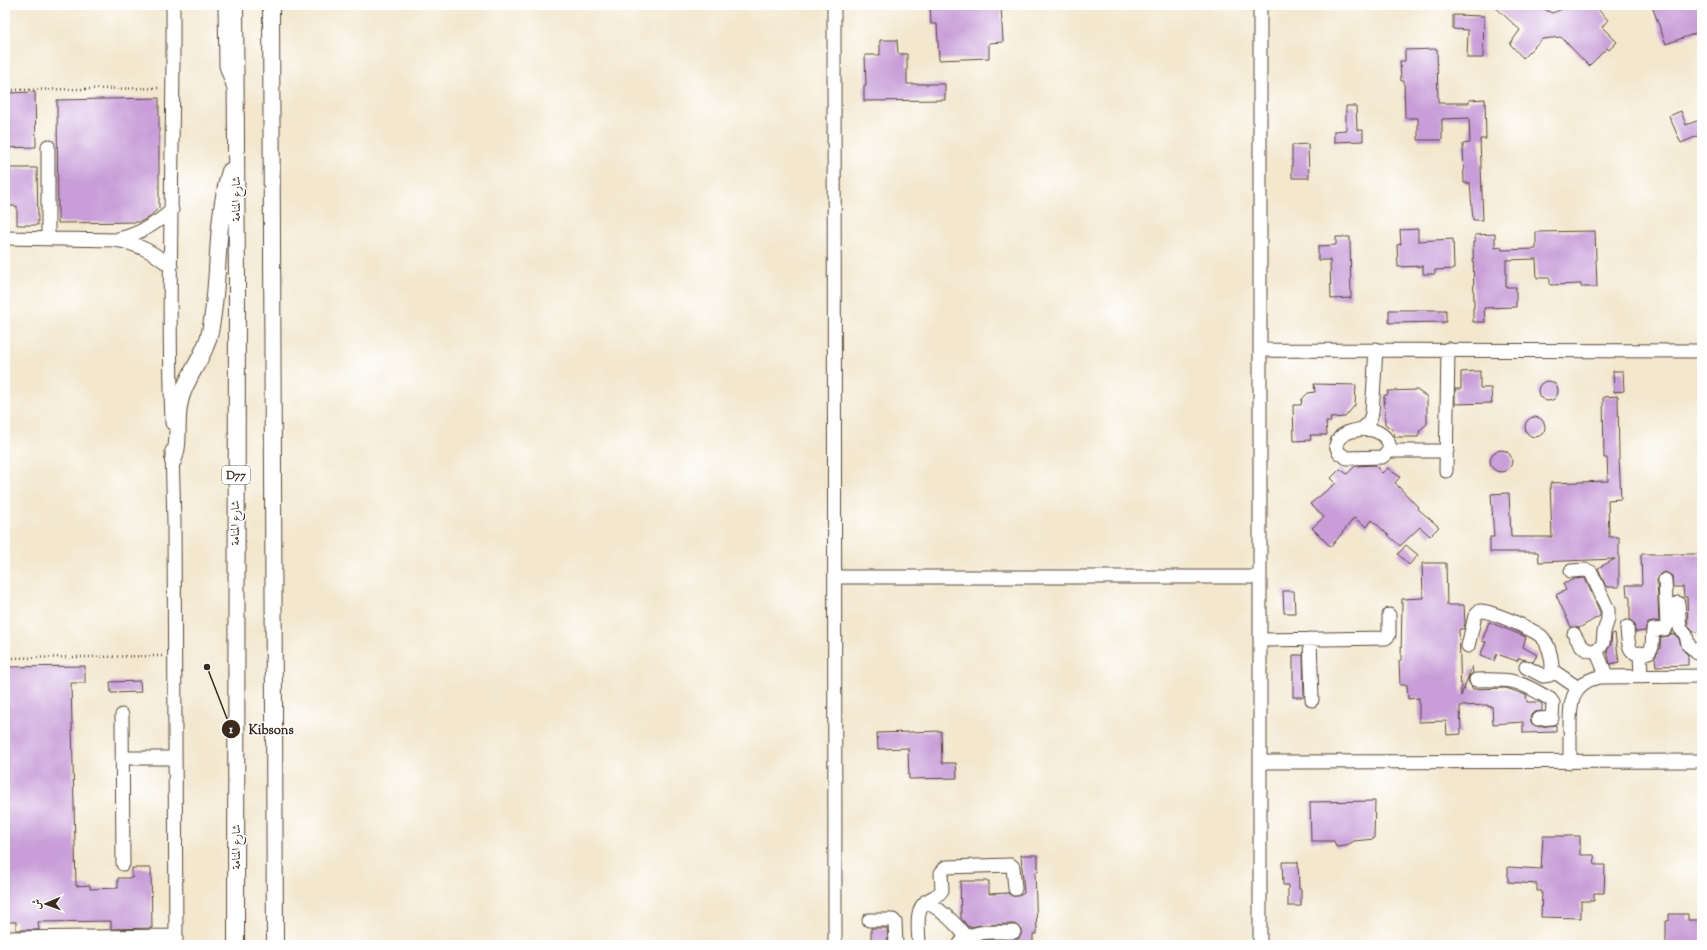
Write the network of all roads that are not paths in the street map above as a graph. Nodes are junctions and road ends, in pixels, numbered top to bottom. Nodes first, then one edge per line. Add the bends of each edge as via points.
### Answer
1 (173, 5) edge
2 (225, 5) edge
3 (235, 5) edge
4 (271, 5) edge
5 (834, 5) edge
6 (1260, 5) edge
7 (235, 92) junction
8 (48, 146) dead end
9 (236, 152) junction
10 (172, 210) junction
11 (5, 238) edge
12 (48, 239) junction
13 (116, 240) junction
14 (171, 267) junction
15 (1448, 349) junction
16 (1260, 350) junction
17 (1376, 350) junction
18 (1702, 351) edge
19 (1362, 429) junction
20 (1389, 451) junction
21 (1447, 451) junction
22 (173, 462) junction
23 (1446, 471) dead end
24 (1571, 571) dead end
25 (835, 577) junction
26 (1260, 577) junction
27 (1665, 580) dead end
28 (1678, 603) dead end
29 (1390, 615) dead end
30 (1627, 627) dead end
31 (1574, 634) dead end
32 (1310, 639) junction
33 (1260, 640) junction
34 (1468, 646) dead end
35 (1596, 650) junction
36 (1640, 653) junction
37 (1702, 654) edge
38 (1526, 667) dead end
39 (1552, 670) junction
40 (1702, 674) edge
41 (1607, 677) junction
42 (1641, 677) junction
43 (1476, 680) dead end
44 (1578, 688) junction
45 (1312, 700) dead end
46 (1553, 709) junction
47 (1570, 710) junction
48 (122, 715) dead end
49 (1538, 719) dead end
50 (122, 758) junction
51 (175, 758) junction
52 (1702, 761) edge
53 (1260, 762) junction
54 (1570, 762) junction
55 (123, 864) dead end
56 (1015, 889) dead end
57 (926, 901) junction
58 (869, 920) dead end
59 (1014, 932) dead end
60 (5, 938) edge
61 (176, 940) edge
62 (962, 941) edge
63 (236, 945) edge
64 (275, 945) edge
65 (835, 945) edge
66 (896, 945) edge
67 (919, 945) edge
68 (1260, 945) edge

1 - 10 street
2 - 7 street via 226,66
3 - 7 main road, شارع المنامة / D77
4 - 64 main road
5 - 25 street
6 - 16 street
7 - 9 main road, شارع المنامة / D77
8 - 12 street
9 - 22 main road via 222,205 211,330 204,353 190,375 180,400
9 - 63 main road, شارع المنامة / D77
10 - 13 street via 146,230
10 - 14 street
11 - 12 street
12 - 13 street
13 - 14 street via 146,248
14 - 22 street
15 - 17 street
15 - 18 street
15 - 21 street
16 - 17 street
16 - 26 street
17 - 19 street via 1372,413 1369,423
19 - 20 street via 1374,431 1386,438 1389,441
19 - 20 street via 1344,434 1337,440 1337,449 1342,456 1382,457
20 - 21 street
21 - 23 street
22 - 51 street
24 - 35 street via 1591,572 1607,606 1603,643 1600,649
25 - 26 street
25 - 65 street
26 - 33 street
27 - 36 street via 1667,626 1665,629 1653,630 1651,650
28 - 37 street via 1680,628 1686,635 1688,644 1697,653
29 - 32 street via 1389,635 1386,638
30 - 36 street via 1629,648
31 - 35 street via 1583,648
32 - 33 street
32 - 45 street
33 - 53 street
34 - 39 street via 1475,616 1487,611 1541,637 1547,646
35 - 41 street
36 - 42 street
37 - 40 street
38 - 39 street via 1545,677 1550,675
39 - 44 street
40 - 42 street
41 - 42 street
41 - 44 street via 1591,679
43 - 46 street via 1522,683 1551,700
44 - 47 street
46 - 47 street
46 - 49 street via 1551,719
47 - 54 street
48 - 50 street
50 - 51 street
50 - 55 street
51 - 61 street
52 - 54 street
53 - 54 street
53 - 68 street
56 - 57 street via 1011,865 950,866 941,873 941,893
57 - 62 street via 958,925
57 - 67 street via 918,915
58 - 66 street via 893,920
59 - 62 street via 972,934
60 - 61 street

